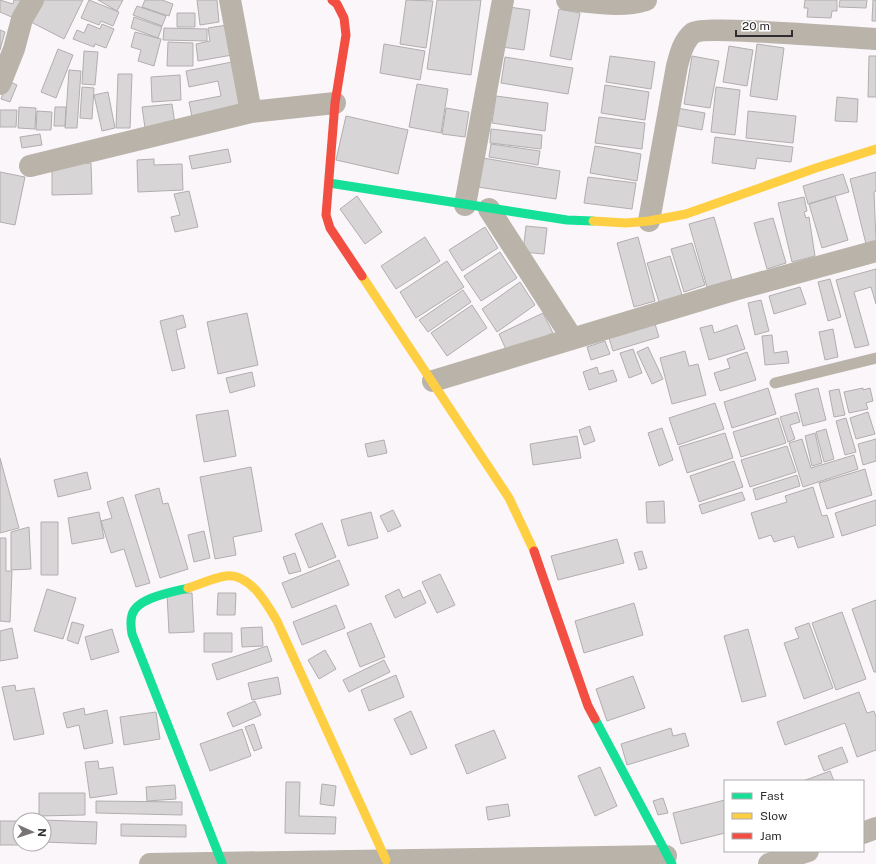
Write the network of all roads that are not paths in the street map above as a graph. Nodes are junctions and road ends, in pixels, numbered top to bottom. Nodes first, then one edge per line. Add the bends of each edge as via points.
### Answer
1 (33, 0) edge
2 (230, 0) edge
3 (332, 0) edge
4 (503, 0) edge
5 (567, 0) edge
6 (646, 0) edge
7 (876, 40) edge
8 (0, 84) edge
9 (335, 103) junction
10 (251, 112) junction
11 (876, 149) edge
12 (30, 166) dead end
13 (329, 183) junction
14 (465, 205) junction
15 (489, 209) junction
16 (650, 221) junction
17 (876, 251) edge
18 (572, 338) junction
19 (876, 358) edge
20 (433, 380) junction
21 (775, 384) dead end
22 (876, 828) edge
23 (864, 833) edge
24 (805, 852) edge
25 (386, 860) junction
26 (669, 860) edge
27 (222, 863) junction
28 (150, 864) edge
29 (769, 864) edge

1 - 8 street via 22,19
2 - 10 street
3 - 9 street via 344,18 346,35
4 - 14 street
5 - 6 street via 615,4
7 - 16 street via 724,30 693,33 683,46 677,66
9 - 10 street
9 - 13 street
10 - 12 street
11 - 16 street via 686,214
13 - 14 street
13 - 20 street via 326,215 330,228
14 - 15 street
15 - 16 street via 567,220 626,223
15 - 18 street
17 - 18 street
18 - 20 street
19 - 21 lane
20 - 26 street via 509,498 535,554 588,706
22 - 23 street
24 - 29 street
25 - 26 street
25 - 27 street
25 - 27 street via 277,621 263,598 249,583 238,577 227,576 146,600 131,611 132,634
27 - 28 street

